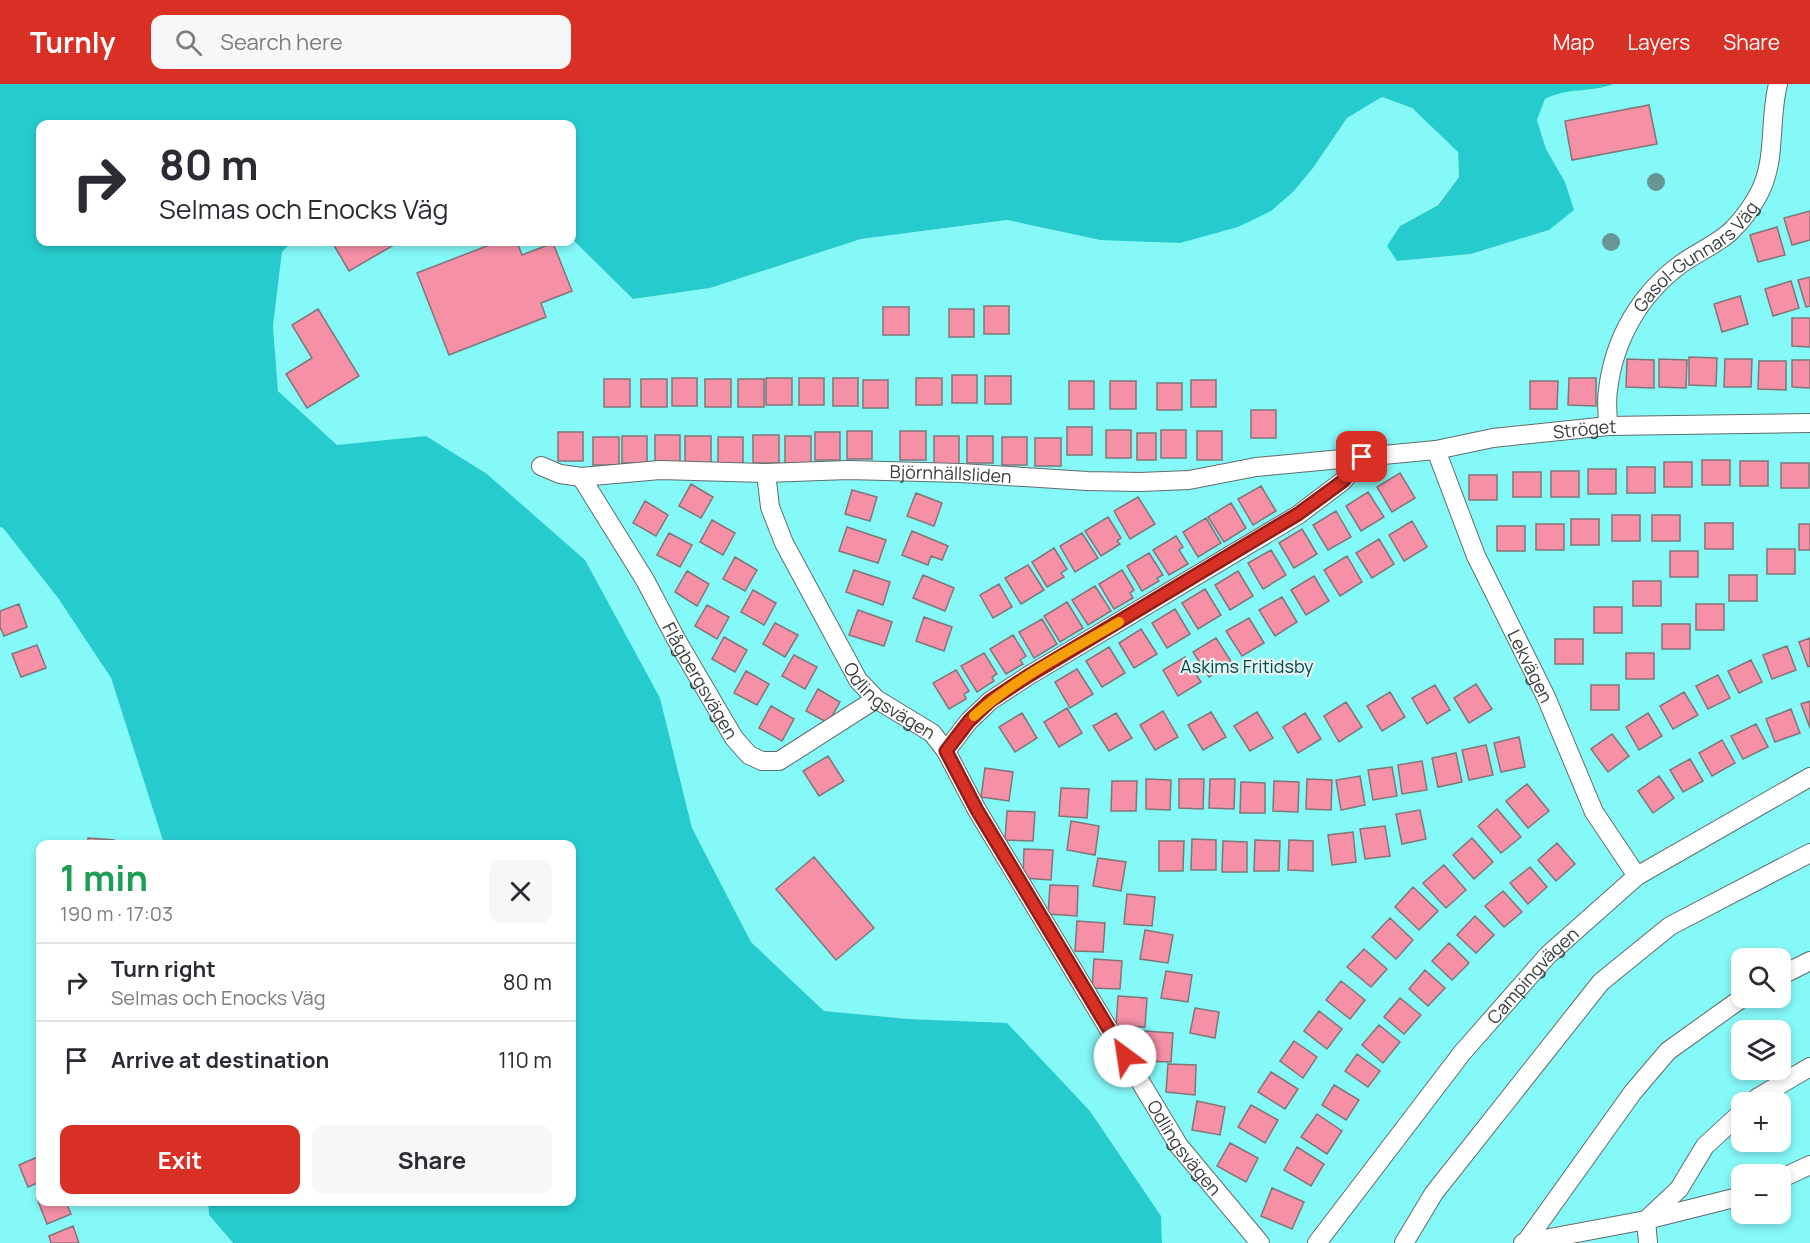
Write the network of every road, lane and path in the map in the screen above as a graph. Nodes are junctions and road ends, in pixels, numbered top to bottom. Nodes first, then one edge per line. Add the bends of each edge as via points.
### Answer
1 (1778, 84) edge
2 (1810, 423) edge
3 (1608, 426) junction
4 (1436, 450) junction
5 (1362, 457) junction
6 (541, 466) dead end
7 (766, 473) junction
8 (581, 477) junction
9 (876, 699) junction
10 (946, 751) junction
11 (1810, 777) edge
12 (1810, 853) edge
13 (1637, 876) junction
14 (1810, 961) edge
15 (1791, 970) edge
16 (1731, 1006) edge
17 (1810, 1067) edge
18 (1767, 1092) edge
19 (1731, 1122) edge
20 (1810, 1165) edge
21 (1791, 1174) edge
22 (1731, 1199) edge
23 (1646, 1220) junction
24 (1260, 1243) edge
25 (1317, 1243) edge
26 (1404, 1243) edge
27 (1524, 1243) edge
28 (1648, 1243) edge

1 - 3 lane, Gasol-Gunnars Väg via 1768,174 1756,199 1734,230 1680,265 1640,304 1612,362
2 - 3 lane, Ströget
3 - 4 lane, Ströget via 1493,438
4 - 5 lane, Ströget
4 - 13 lane, Lekvägen via 1476,556 1546,697 1594,812
5 - 7 lane, Björnhällsliden via 1256,468 1189,480 1140,482 848,470
5 - 10 lane via 1343,481 1298,514 990,701
6 - 8 lane, Björnhällsliden
7 - 8 lane, Björnhällsliden via 660,470
7 - 9 lane, Odlingsvägen via 770,507 784,543 858,680
8 - 9 lane, Flågbergsvägen via 645,580 734,738 749,755 762,761 779,761
9 - 10 lane, Odlingsvägen via 932,733
10 - 24 lane, Odlingsvägen via 977,810 1179,1146
11 - 13 lane, Campingvägen
12 - 26 lane via 1670,926 1601,982 1434,1193
13 - 25 lane, Campingvägen via 1548,955 1462,1053
14 - 15 lane
16 - 27 lane via 1668,1051 1633,1092
17 - 18 lane
19 - 23 lane via 1705,1146 1679,1189
20 - 21 lane
22 - 23 lane
23 - 27 lane
23 - 28 lane

